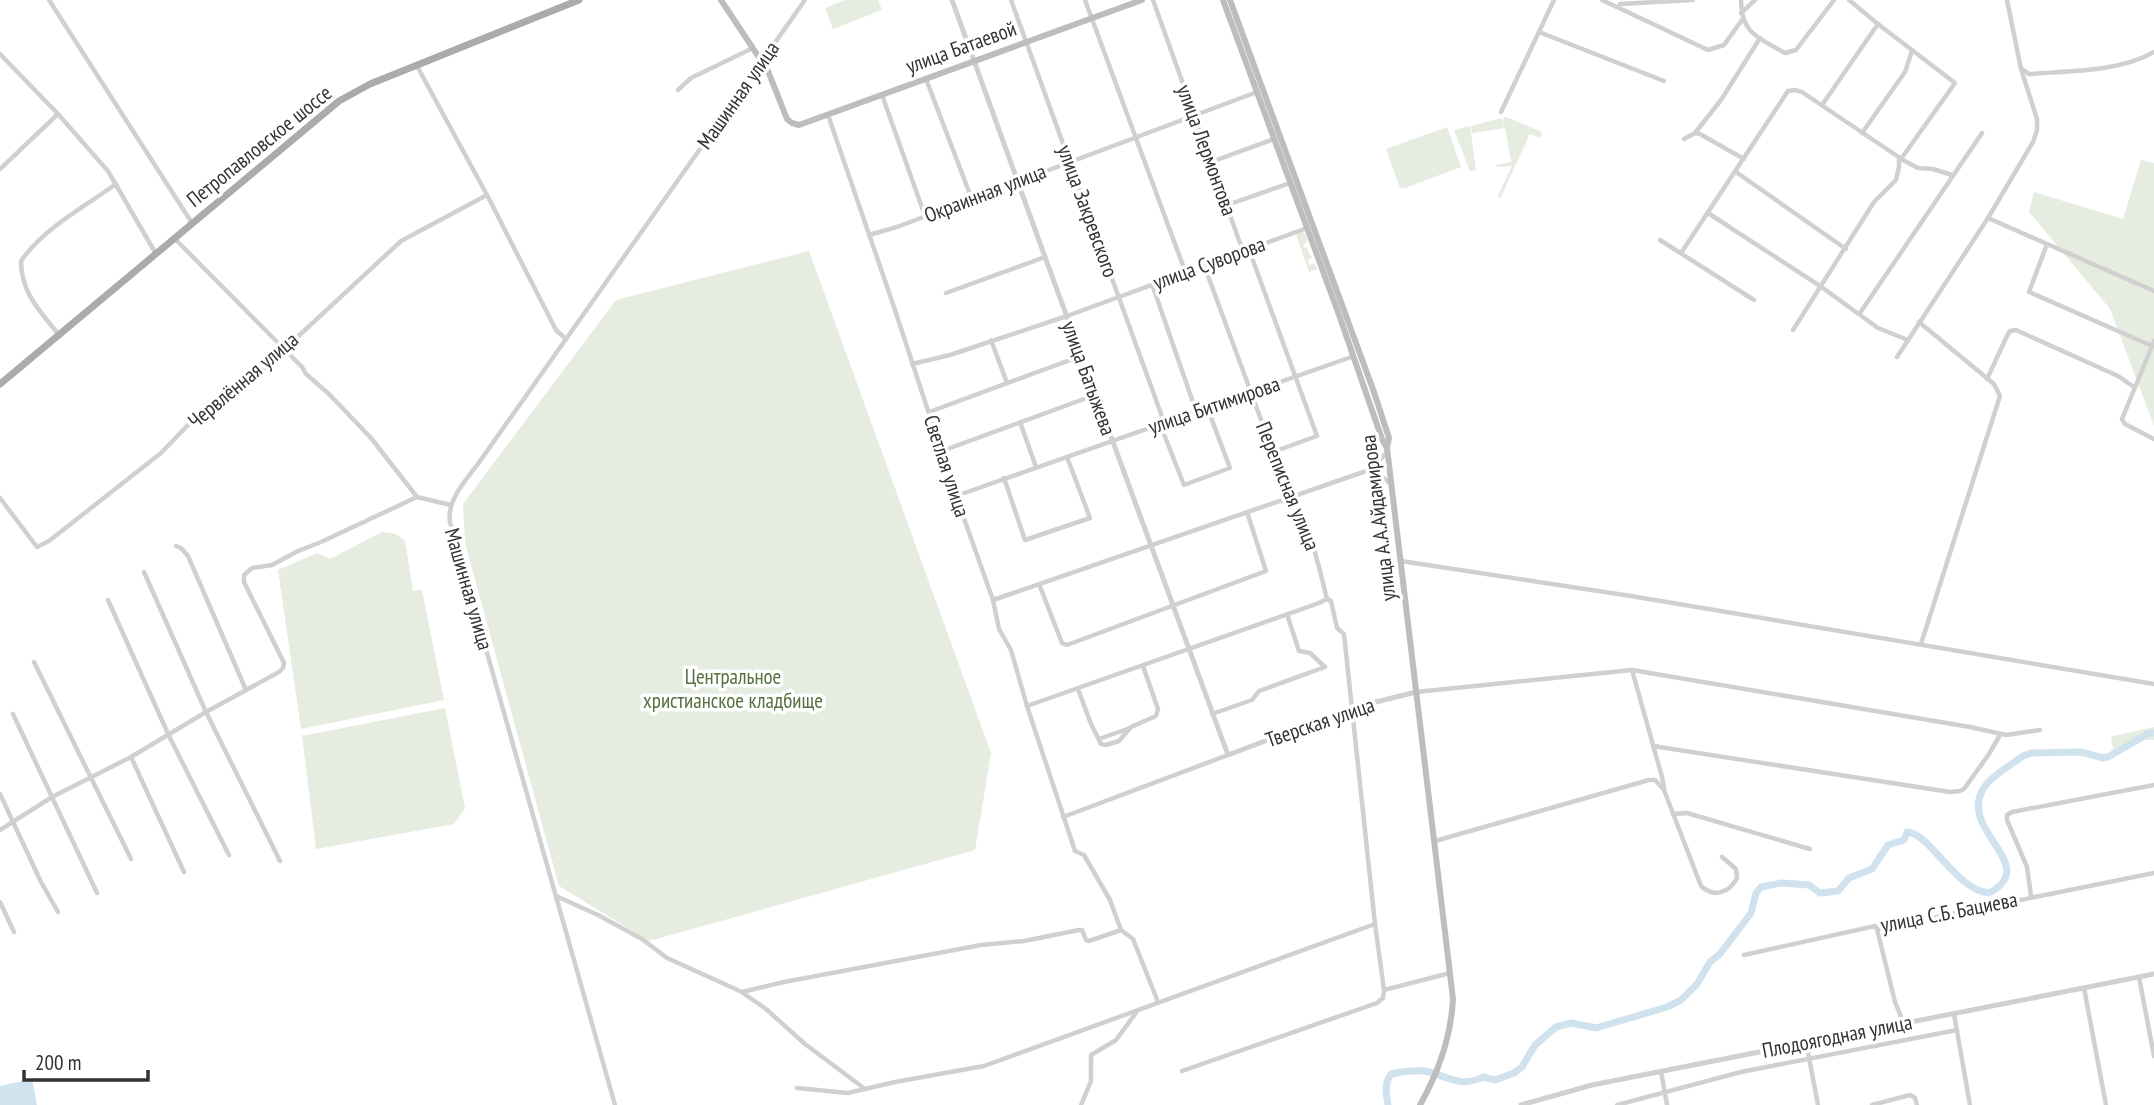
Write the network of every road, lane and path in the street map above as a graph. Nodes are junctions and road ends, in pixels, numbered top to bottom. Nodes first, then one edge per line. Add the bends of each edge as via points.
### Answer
1 (48, 0) edge
2 (579, 0) edge
3 (721, 0) edge
4 (805, 0) edge
5 (952, 0) edge
6 (1010, 0) edge
7 (1085, 0) edge
8 (1142, 0) edge
9 (1153, 0) edge
10 (1223, 0) edge
11 (1230, 0) edge
12 (1554, 0) edge
13 (1602, 0) edge
14 (1693, 0) edge
15 (1741, 0) edge
16 (1755, 0) edge
17 (1834, 0) edge
18 (1849, 0) edge
19 (2007, 0) edge
20 (1620, 4) edge
21 (1741, 13) junction
22 (1092, 18) junction
23 (1742, 20) junction
24 (1878, 24) junction
25 (1539, 32) junction
26 (1762, 40) junction
27 (1025, 42) junction
28 (753, 48) junction
29 (1912, 51) junction
30 (2154, 52) edge
31 (0, 54) edge
32 (974, 60) junction
33 (761, 61) junction
34 (417, 65) junction
35 (2021, 69) junction
36 (926, 79) junction
37 (1664, 81) dead end
38 (678, 90) dead end
39 (1257, 92) junction
40 (882, 95) junction
41 (1822, 105) junction
42 (1501, 112) dead end
43 (58, 114) junction
44 (828, 115) junction
45 (1194, 116) junction
46 (1982, 132) dead end
47 (1695, 133) junction
48 (1862, 133) junction
49 (1135, 138) junction
50 (1274, 139) junction
51 (1684, 139) dead end
52 (1744, 159) junction
53 (1900, 159) junction
54 (1069, 161) junction
55 (1211, 162) junction
56 (0, 169) edge
57 (1736, 172) junction
58 (1952, 175) junction
59 (1018, 180) junction
60 (1290, 183) junction
61 (116, 184) junction
62 (487, 195) junction
63 (971, 197) junction
64 (1227, 205) junction
65 (1708, 213) junction
66 (925, 216) junction
67 (1988, 218) junction
68 (193, 223) junction
69 (1307, 228) junction
70 (869, 235) junction
71 (175, 238) junction
72 (1660, 240) dead end
73 (2047, 244) junction
74 (1246, 249) junction
75 (1846, 249) junction
76 (1681, 253) junction
77 (156, 254) junction
78 (1045, 257) junction
79 (1204, 265) junction
80 (1185, 271) junction
81 (1152, 284) junction
82 (1820, 286) junction
83 (2154, 291) edge
84 (946, 293) dead end
85 (1119, 296) junction
86 (1754, 300) dead end
87 (1860, 313) junction
88 (1066, 316) junction
89 (1919, 322) junction
90 (1793, 330) dead end
91 (60, 335) junction
92 (566, 339) junction
93 (992, 340) junction
94 (1908, 340) junction
95 (2153, 344) edge
96 (282, 349) junction
97 (1081, 356) junction
98 (1354, 356) junction
99 (1897, 357) dead end
100 (912, 364) junction
101 (1296, 376) junction
102 (1987, 379) junction
103 (1007, 383) junction
104 (0, 384) edge
105 (2134, 387) junction
106 (1251, 392) junction
107 (1095, 395) junction
108 (1207, 407) junction
109 (1196, 411) junction
110 (929, 412) junction
111 (1020, 422) junction
112 (1162, 423) junction
113 (1386, 439) junction
114 (2154, 439) edge
115 (1112, 440) junction
116 (1387, 450) junction
117 (941, 451) junction
118 (1273, 452) junction
119 (1067, 457) junction
120 (1036, 467) junction
121 (1372, 469) junction
122 (1004, 478) junction
123 (1392, 485) junction
124 (956, 496) junction
125 (1293, 496) junction
126 (416, 497) junction
127 (0, 498) edge
128 (451, 505) junction
129 (1247, 512) junction
130 (176, 546) dead end
131 (1151, 547) junction
132 (1401, 561) junction
133 (144, 572) dead end
134 (1040, 584) junction
135 (1327, 599) junction
136 (108, 600) dead end
137 (993, 600) junction
138 (1172, 608) junction
139 (1287, 614) junction
140 (1921, 644) junction
141 (1188, 650) junction
142 (34, 662) dead end
143 (1143, 666) junction
144 (1632, 670) junction
145 (2154, 684) edge
146 (1078, 689) junction
147 (246, 690) junction
148 (1416, 692) junction
149 (1027, 706) junction
150 (1352, 708) junction
151 (206, 712) junction
152 (13, 714) dead end
153 (1212, 714) junction
154 (2040, 730) dead end
155 (2000, 735) junction
156 (169, 736) junction
157 (1654, 746) junction
158 (1228, 755) junction
159 (131, 757) junction
160 (92, 777) junction
161 (2154, 785) edge
162 (1664, 790) junction
163 (0, 794) edge
164 (52, 797) junction
165 (1673, 814) junction
166 (1063, 817) junction
167 (13, 821) junction
168 (0, 830) edge
169 (1435, 841) junction
170 (1810, 849) dead end
171 (229, 855) dead end
172 (1722, 858) dead end
173 (131, 859) dead end
174 (280, 861) dead end
175 (184, 872) dead end
176 (2154, 873) edge
177 (97, 893) dead end
178 (555, 895) junction
179 (2031, 896) junction
180 (0, 902) edge
181 (58, 912) dead end
182 (1375, 924) junction
183 (1877, 929) junction
184 (1121, 930) junction
185 (15, 932) dead end
186 (1744, 955) dead end
187 (1451, 972) junction
188 (2154, 974) edge
189 (2139, 977) junction
190 (2084, 988) junction
191 (1384, 990) junction
192 (742, 992) junction
193 (1158, 1002) junction
194 (1139, 1010) junction
195 (1954, 1014) junction
196 (1904, 1024) junction
197 (1957, 1030) junction
198 (1806, 1042) junction
199 (2154, 1056) edge
200 (1808, 1060) junction
201 (1182, 1071) dead end
202 (1661, 1071) junction
203 (797, 1088) dead end
204 (866, 1089) junction
205 (1665, 1094) junction
206 (615, 1105) edge
207 (1081, 1105) edge
208 (1419, 1105) edge
209 (1521, 1105) edge
210 (1617, 1105) edge
211 (1667, 1105) edge
212 (1818, 1105) edge
213 (1872, 1105) edge
214 (1917, 1105) edge
215 (1970, 1105) edge
216 (2106, 1105) edge

1 - 68 street
2 - 34 main road, Петропавловское шоссе
3 - 28 main road
4 - 33 street, Машинная улица
5 - 32 street, улица Батыжева
6 - 27 street, улица Закревского
7 - 22 street
8 - 22 main road, улица Батаевой
9 - 45 street, улица Лермонтова
10 - 39 main road, улица А.А.Айдамирова
11 - 113 main road, улица А.А.Айдамирова via 1365,367
12 - 25 street
13 - 20 street
14 - 20 street
15 - 21 street
16 - 21 street
17 - 26 street via 1796,50 1785,53
18 - 24 street
19 - 35 street
20 - 23 street via 1708,50 1724,45
21 - 23 street
22 - 27 main road, улица Батаевой
22 - 49 street
23 - 26 street
24 - 29 street
24 - 41 street
25 - 37 street
25 - 42 street
26 - 47 street
27 - 32 main road, улица Батаевой
27 - 54 street, улица Закревского
28 - 33 main road
28 - 38 street via 691,78
29 - 48 street via 1905,72
29 - 53 street via 1955,83
30 - 35 street via 2131,62 2084,70 2029,74
31 - 43 street
32 - 36 main road, улица Батаевой
32 - 59 street, улица Батыжева
33 - 44 main road, улица Батаевой via 792,123
33 - 92 street, Машинная улица
34 - 62 street
34 - 68 main road, Петропавловское шоссе via 339,101
35 - 67 street via 2038,130
36 - 40 main road, улица Батаевой
36 - 63 street
39 - 45 street, Окраинная улица
39 - 50 main road, улица А.А.Айдамирова
40 - 44 main road, улица Батаевой
40 - 66 street
41 - 48 street
41 - 52 street via 1795,89 1788,91
43 - 56 street
43 - 61 street
44 - 70 street, Светлая улица
45 - 49 street, Окраинная улица
45 - 55 street, улица Лермонтова
46 - 58 street
47 - 51 street
47 - 52 street
48 - 53 street
49 - 54 street, Окраинная улица
49 - 80 street
50 - 55 street
50 - 60 main road, улица А.А.Айдамирова
52 - 57 street
53 - 58 street
53 - 75 street via 1896,180 1874,202
54 - 59 street, Окраинная улица
54 - 85 street, улица Закревского
55 - 64 street, улица Лермонтова
57 - 65 street
57 - 75 street
58 - 87 street
59 - 63 street, Окраинная улица
59 - 78 street, улица Батыжева
60 - 64 street
60 - 69 main road, улица А.А.Айдамирова
61 - 77 street
61 - 91 street via 54,228 21,261 24,287
62 - 92 street via 556,330
62 - 96 street, Червлённая улица via 401,240
63 - 66 street, Окраинная улица
64 - 74 street, улица Лермонтова
65 - 76 street
65 - 82 street
66 - 70 street, Окраинная улица
67 - 73 street
67 - 89 street
68 - 71 main road, Петропавловское шоссе
69 - 74 street, улица Суворова
69 - 98 main road, улица А.А.Айдамирова
70 - 100 street, Светлая улица
71 - 77 main road, Петропавловское шоссе
71 - 96 street
72 - 76 street
73 - 83 street
73 - 95 street via 2029,292
74 - 79 street, улица Суворова
74 - 101 street, улица Лермонтова
75 - 82 street
76 - 86 street
77 - 91 main road, Петропавловское шоссе
78 - 84 street
78 - 88 street, улица Батыжева
79 - 80 street, улица Суворова
79 - 106 street, Переписная улица
80 - 81 street, улица Суворова
81 - 85 street, улица Суворова
81 - 109 street
82 - 87 street
82 - 90 street
85 - 88 street, улица Суворова
85 - 112 street, улица Закревского
87 - 94 street via 1878,328
88 - 93 street, улица Суворова
88 - 97 street, улица Батыжева
89 - 94 street
89 - 102 street
91 - 104 main road, Петропавловское шоссе
92 - 128 street, Машинная улица
93 - 100 street, улица Суворова
93 - 103 street
94 - 99 street
95 - 105 street
96 - 126 street via 367,434
96 - 127 street, Червлённая улица via 49,541 37,547
97 - 103 street
97 - 107 street, улица Батыжева
98 - 101 street, улица Битимирова
98 - 113 main road, улица А.А.Айдамирова
100 - 110 street, Светлая улица
101 - 106 street, улица Битимирова
101 - 118 street, улица Лермонтова via 1317,436
102 - 105 street via 2007,336 2016,330
102 - 140 street via 1999,390 1999,402
103 - 110 street
105 - 114 street via 2122,419
106 - 108 street, улица Битимирова
106 - 118 street, Переписная улица
107 - 111 street
107 - 115 street, улица Батыжева
108 - 109 street, улица Битимирова
108 - 112 street, улица Закревского via 1230,468 1184,485
109 - 112 street, улица Битимирова
110 - 117 street, Светлая улица
111 - 117 street
111 - 120 street
112 - 115 street, улица Битимирова
113 - 116 main road
115 - 119 street, улица Битимирова
115 - 131 street, улица Батыжева
116 - 121 street
116 - 123 main road, улица А.А.Айдамирова
117 - 124 street, Светлая улица
118 - 125 street, Переписная улица
119 - 120 street, улица Битимирова
119 - 122 street via 1090,518 1025,540
120 - 122 street, улица Битимирова
121 - 123 street
121 - 125 street
122 - 124 street, улица Битимирова
123 - 132 main road, улица А.А.Айдамирова
124 - 137 street, Светлая улица
125 - 129 street
125 - 135 street, Переписная улица
126 - 128 street
126 - 147 street via 272,565 246,572 244,582 284,663 284,668
128 - 178 street, Машинная улица via 450,522
129 - 131 street
129 - 138 street via 1266,571
130 - 147 street via 188,556
131 - 134 street
131 - 138 street, улица Батыжева
132 - 140 street
132 - 148 main road, улица А.А.Айдамирова
133 - 151 street
134 - 137 street
134 - 138 street via 1064,645
135 - 139 street
135 - 150 street, Переписная улица via 1337,628 1344,634
136 - 156 street
137 - 149 street, Светлая улица
138 - 141 street, улица Батыжева
139 - 141 street
139 - 153 street via 1298,651 1310,653 1325,667
140 - 145 street
141 - 143 street
141 - 153 street, улица Батыжева
142 - 160 street
143 - 146 street
143 - 146 street via 1156,716 1106,745 1091,724
144 - 148 street, Тверская улица
144 - 155 street, Тверская улица
144 - 157 street
146 - 149 street
147 - 151 street
148 - 150 street, Тверская улица
148 - 169 main road, улица А.А.Айдамирова
149 - 166 street, Светлая улица
150 - 158 street, Тверская улица
150 - 182 street, Переписная улица
151 - 156 street
151 - 174 street
152 - 164 street
153 - 158 street, улица Батыжева
154 - 155 street
155 - 157 street via 1964,789 1956,792
156 - 159 street
156 - 171 street
157 - 162 street
158 - 166 street, Тверская улица
159 - 160 street
159 - 175 street
160 - 164 street
160 - 173 street
161 - 179 street via 2007,815 2027,867
162 - 165 street
162 - 169 street via 1649,780
163 - 167 street
164 - 167 street
164 - 177 street
165 - 170 street via 1687,813
165 - 172 street via 1701,886 1709,892 1728,890 1737,878 1736,869
166 - 184 street, Светлая улица via 1075,851 1084,855
167 - 168 street
167 - 181 street
169 - 187 main road, улица А.А.Айдамирова
176 - 179 street, улица С.Б. Бациева
178 - 192 street via 642,939 667,958
178 - 206 street, Машинная улица
179 - 183 street, улица С.Б. Бациева
180 - 185 street
182 - 191 street, Переписная улица
182 - 193 street
183 - 186 street, улица С.Б. Бациева
183 - 196 street
184 - 192 street via 1089,941 1079,929 981,945
184 - 193 street, Светлая улица via 1133,939
187 - 191 street
187 - 208 main road, улица А.А.Айдамирова via 1453,1012 1443,1055
188 - 189 street, Плодоягодная улица
189 - 190 street, Плодоягодная улица
189 - 199 street
190 - 195 street, Плодоягодная улица
190 - 216 street
191 - 201 street via 1377,1003
192 - 204 street
193 - 194 street
194 - 204 street via 984,1066
194 - 207 street via 1116,1040 1091,1055 1091,1081
195 - 196 street, Плодоягодная улица
195 - 197 street
196 - 198 street, Плодоягодная улица
197 - 200 street
197 - 215 street
198 - 200 street
198 - 202 street, Плодоягодная улица
200 - 205 street via 1741,1072
200 - 212 street
202 - 205 street
202 - 209 street, Плодоягодная улица
203 - 204 street via 848,1093
205 - 210 street
205 - 211 street
213 - 214 street via 1910,1095

